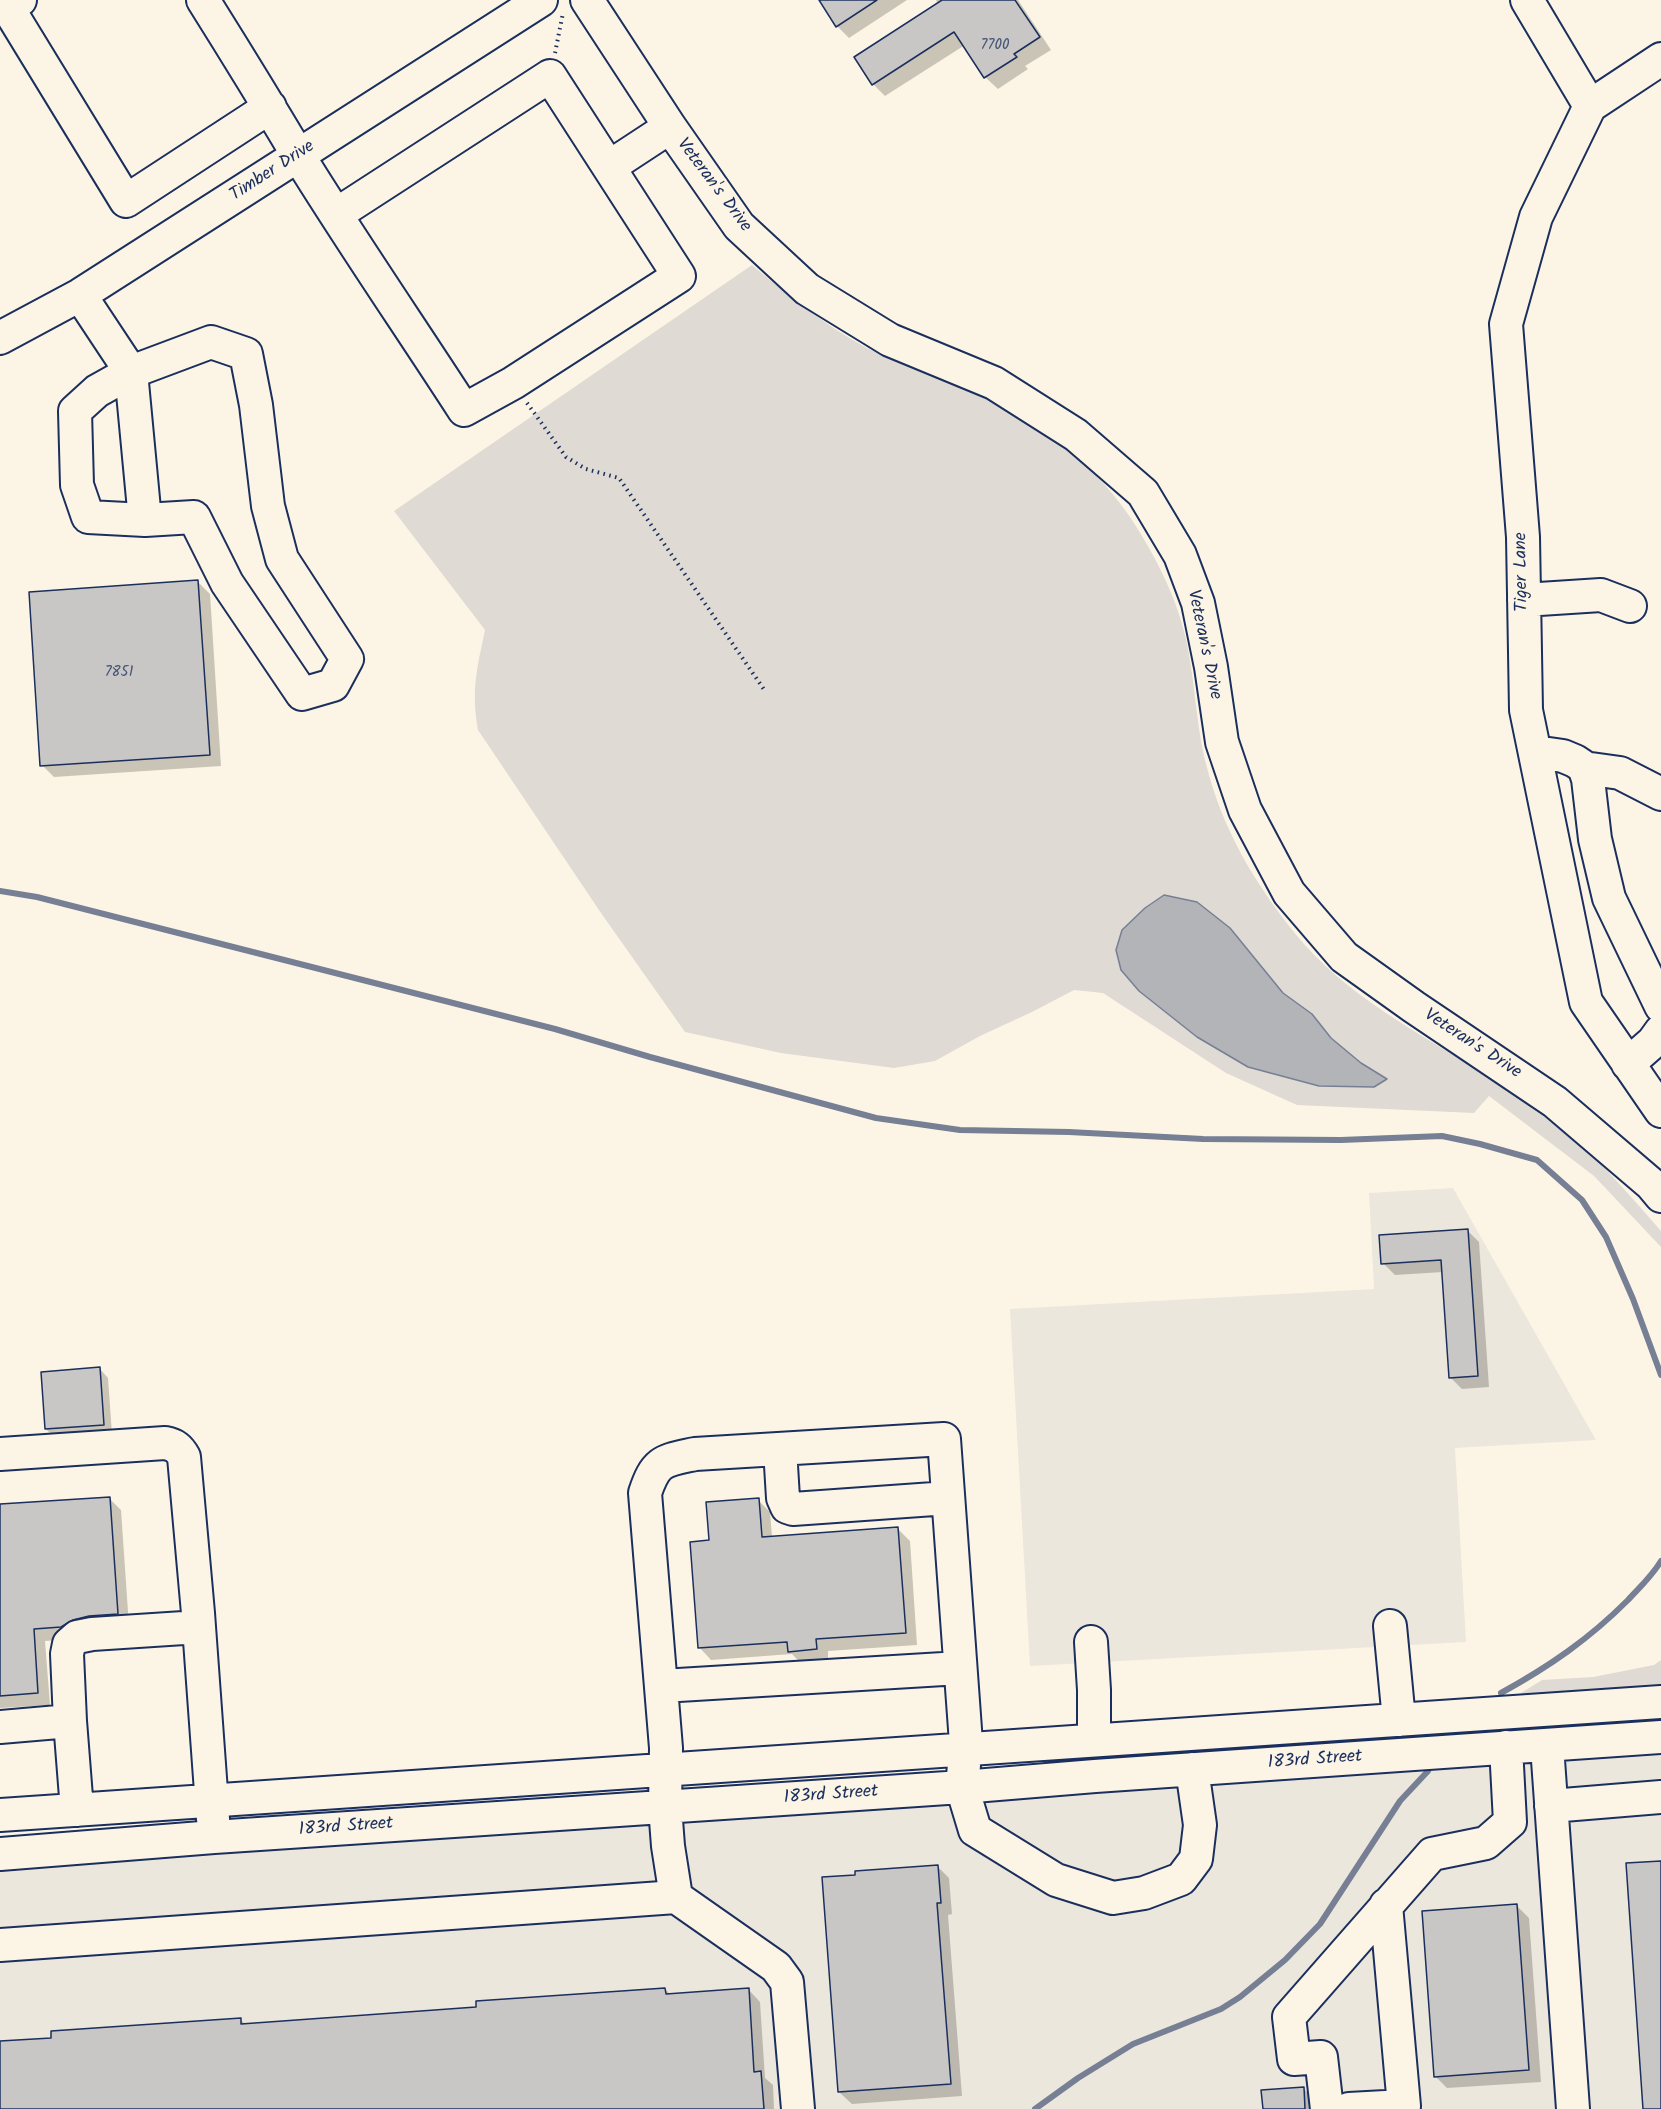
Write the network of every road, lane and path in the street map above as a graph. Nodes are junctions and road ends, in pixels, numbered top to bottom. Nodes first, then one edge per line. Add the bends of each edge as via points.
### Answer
1 (20, 0) edge
2 (203, 0) edge
3 (1527, 0) edge
4 (562, 2) edge
5 (554, 56) dead end
6 (1661, 59) edge
7 (1590, 106) junction
8 (270, 107) junction
9 (670, 127) junction
10 (299, 156) junction
11 (609, 167) junction
12 (336, 214) junction
13 (80, 295) junction
14 (0, 338) edge
15 (132, 372) junction
16 (513, 383) junction
17 (145, 520) junction
18 (1524, 600) junction
19 (1630, 606) dead end
20 (765, 691) dead end
21 (1535, 752) junction
22 (1584, 768) junction
23 (1661, 794) edge
24 (1661, 1006) edge
25 (1661, 1031) edge
26 (1628, 1064) junction
27 (1661, 1111) edge
28 (1661, 1196) edge
29 (780, 1449) junction
30 (0, 1454) edge
31 (948, 1498) junction
32 (1390, 1626) dead end
33 (199, 1627) junction
34 (1092, 1642) dead end
35 (960, 1668) junction
36 (662, 1686) junction
37 (1661, 1702) edge
38 (1400, 1720) junction
39 (70, 1721) junction
40 (0, 1726) edge
41 (1661, 1737) edge
42 (1094, 1740) junction
43 (1547, 1746) junction
44 (1506, 1747) junction
45 (966, 1748) junction
46 (666, 1769) junction
47 (1192, 1769) junction
48 (962, 1787) junction
49 (1661, 1797) edge
50 (211, 1800) junction
51 (1551, 1806) junction
52 (665, 1807) junction
53 (76, 1810) junction
54 (0, 1815) edge
55 (214, 1837) junction
56 (0, 1854) edge
57 (676, 1897) junction
58 (1386, 1905) junction
59 (0, 1945) edge
60 (798, 2109) edge
61 (1327, 2109) edge
62 (1348, 2109) edge
63 (1573, 2109) edge

1 - 8 street via 8,8 126,201
2 - 8 street
3 - 7 street
4 - 5 path
4 - 9 street, Veteran's Drive
4 - 10 street, Timber Drive
6 - 7 street
7 - 18 street, Tiger Lane via 1536,217 1506,324 1523,537
8 - 10 street
9 - 11 street
9 - 28 street, Veteran's Drive via 739,226 807,289 890,340 994,383 1076,435 1143,493 1180,555 1198,603 1221,742 1245,810 1289,893 1344,957 1555,1102
10 - 12 street
10 - 13 street, Timber Drive
11 - 12 street via 550,76
11 - 16 street via 680,276
12 - 16 street via 464,410
13 - 14 street, Timber Drive
13 - 15 street
15 - 17 street
15 - 17 street via 97,391 75,411 77,485 88,517
15 - 17 street via 211,342 246,354 268,506 282,559 347,659 333,685 302,694 227,583 194,517
16 - 20 path via 566,457 586,469 619,478
18 - 19 street via 1601,595
18 - 21 street, Tiger Lane via 1526,710
21 - 22 street via 1563,756
21 - 26 street, Tiger Lane via 1586,1002
22 - 23 street via 1620,773
22 - 24 street via 1609,898
25 - 26 street
26 - 27 street, Tiger Lane
29 - 31 street via 783,1498 787,1507 793,1509
29 - 31 street via 944,1439
29 - 36 street via 695,1454 667,1460 652,1472 645,1493
30 - 33 street via 165,1443 180,1450 184,1457
31 - 35 street
32 - 38 street
33 - 39 street via 77,1637 69,1644 67,1654
33 - 50 street
34 - 42 street
35 - 36 street
35 - 45 street
36 - 46 street
37 - 38 street, 183rd Street
38 - 42 street, 183rd Street
39 - 40 street
39 - 53 street
41 - 43 street, 183rd Street
42 - 45 street, 183rd Street
43 - 44 street, 183rd Street
43 - 51 street
44 - 47 street, 183rd Street
44 - 58 street via 1510,1822 1486,1843 1432,1854
45 - 46 street, 183rd Street
45 - 48 street
46 - 50 street, 183rd Street
46 - 52 street
47 - 48 street, 183rd Street
47 - 48 street via 1200,1825 1196,1859 1181,1879 1143,1893 1113,1898 1056,1880 975,1830
48 - 52 street, 183rd Street
49 - 51 street
50 - 53 street, 183rd Street
50 - 55 street
51 - 63 street
52 - 55 street, 183rd Street
52 - 57 street
53 - 54 street, 183rd Street
55 - 56 street, 183rd Street
57 - 59 street
57 - 60 street via 776,1967 787,1982
58 - 61 street via 1289,2017 1294,2059 1321,2057
58 - 62 street via 1404,2106

